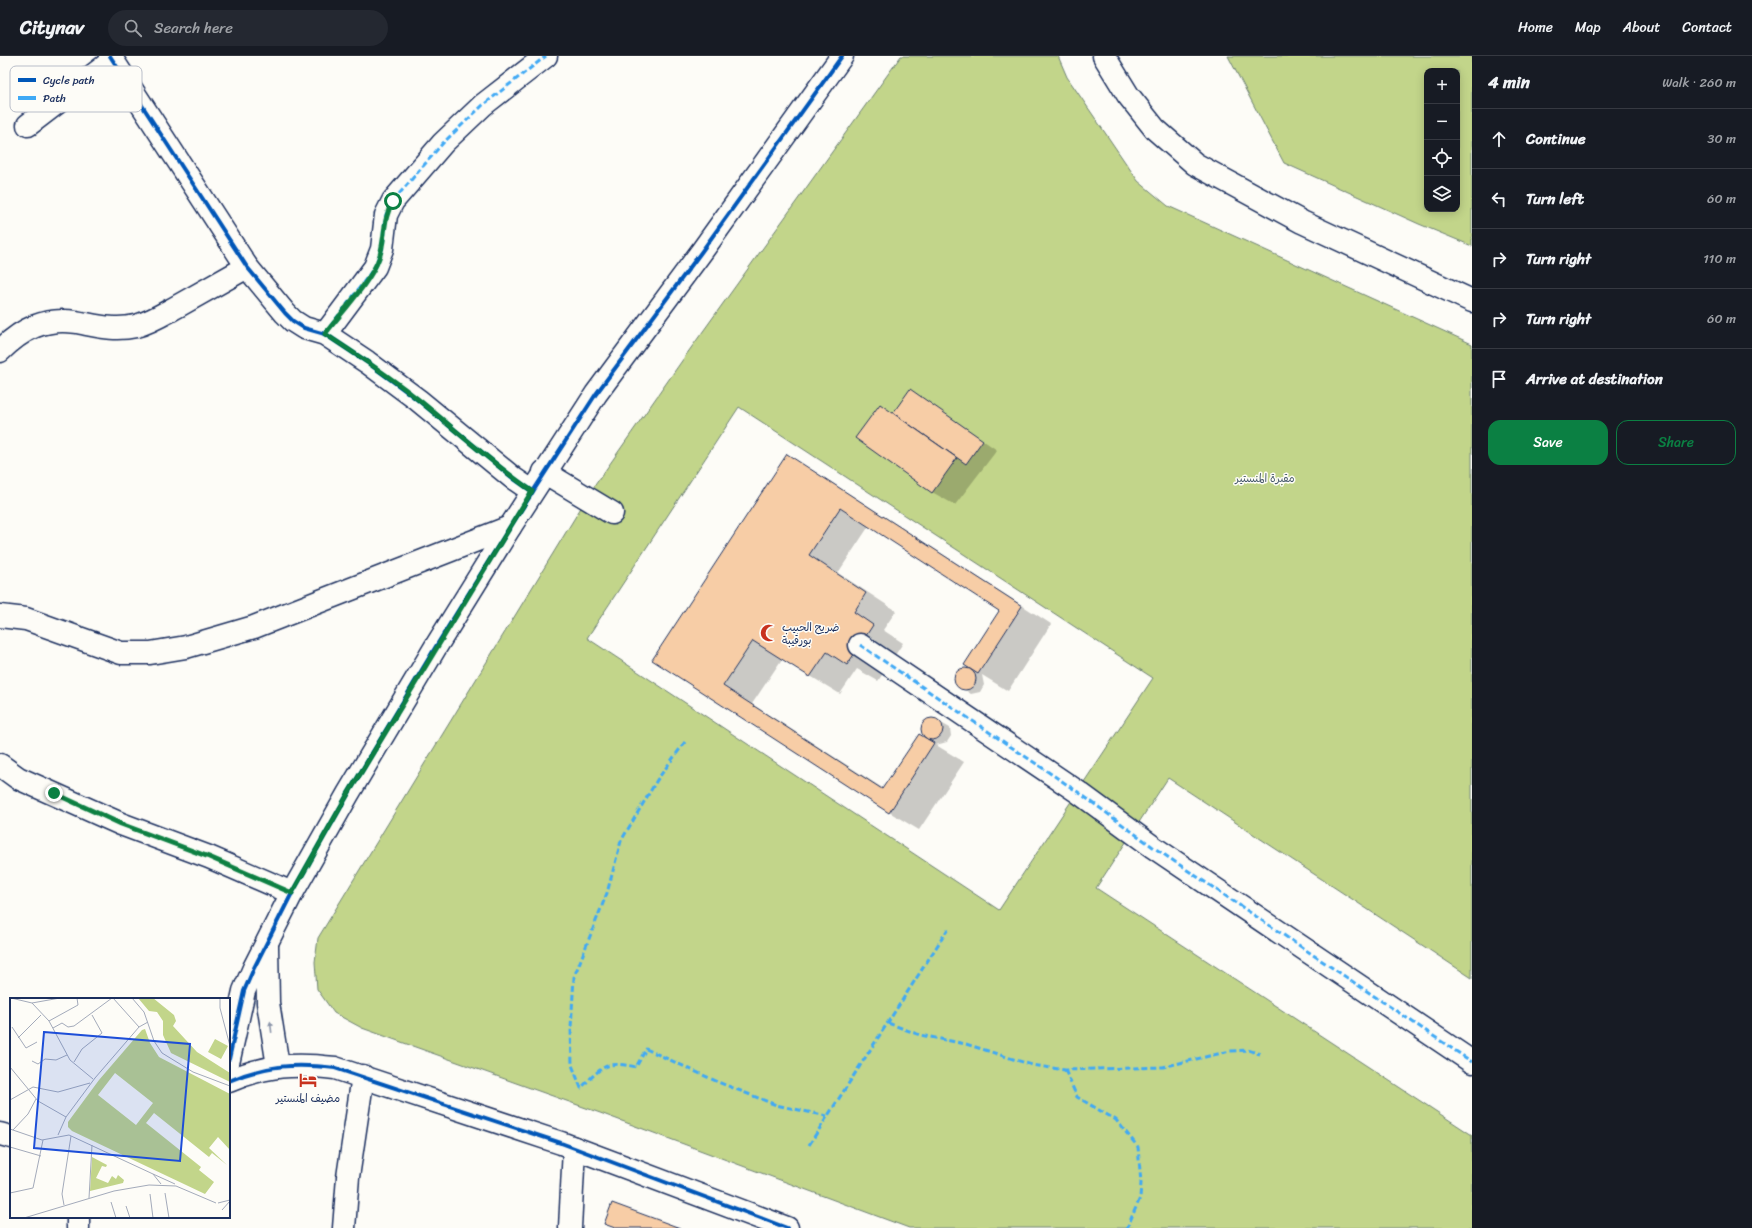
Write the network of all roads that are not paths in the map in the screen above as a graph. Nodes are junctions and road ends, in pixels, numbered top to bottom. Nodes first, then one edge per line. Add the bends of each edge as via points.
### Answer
1 (546, 56) edge
2 (842, 56) edge
3 (1104, 56) edge
4 (111, 58) edge
5 (101, 66) edge
6 (142, 106) edge
7 (44, 112) edge
8 (28, 125) dead end
9 (247, 267) junction
10 (1472, 301) edge
11 (325, 334) junction
12 (0, 351) edge
13 (544, 472) junction
14 (532, 491) junction
15 (612, 513) dead end
16 (510, 527) junction
17 (0, 616) edge
18 (860, 646) dead end
19 (0, 765) edge
20 (292, 893) junction
21 (267, 941) junction
22 (230, 1054) edge
23 (1472, 1062) edge
24 (278, 1066) junction
25 (363, 1076) junction
26 (230, 1081) edge
27 (0, 1134) edge
28 (10, 1137) edge
29 (574, 1148) junction
30 (344, 1228) edge
31 (570, 1228) edge
32 (787, 1228) edge

1 - 11 street via 483,105 443,143 393,201 386,215 382,250 375,267
2 - 13 street via 712,239 596,394
3 - 10 street via 1128,95 1154,129 1195,164 1302,222
4 - 5 street
6 - 9 street
7 - 8 street
9 - 11 street via 293,321 304,328
9 - 12 street via 138,326 117,329 59,320 44,322 21,333
11 - 14 street via 418,400
13 - 14 street
13 - 15 street
14 - 16 street
16 - 17 street via 254,627 186,647 150,653 121,653 26,619
16 - 20 street via 348,794
18 - 23 street via 1072,787 1154,847
19 - 20 street via 18,778 121,824 209,857
20 - 21 street
21 - 22 street via 244,991
24 -> 21 street via 268,1003
24 - 25 street via 306,1064
24 - 26 street via 250,1072
25 - 29 street
25 - 30 street via 348,1177
27 - 28 street
29 - 31 street
29 - 32 street

